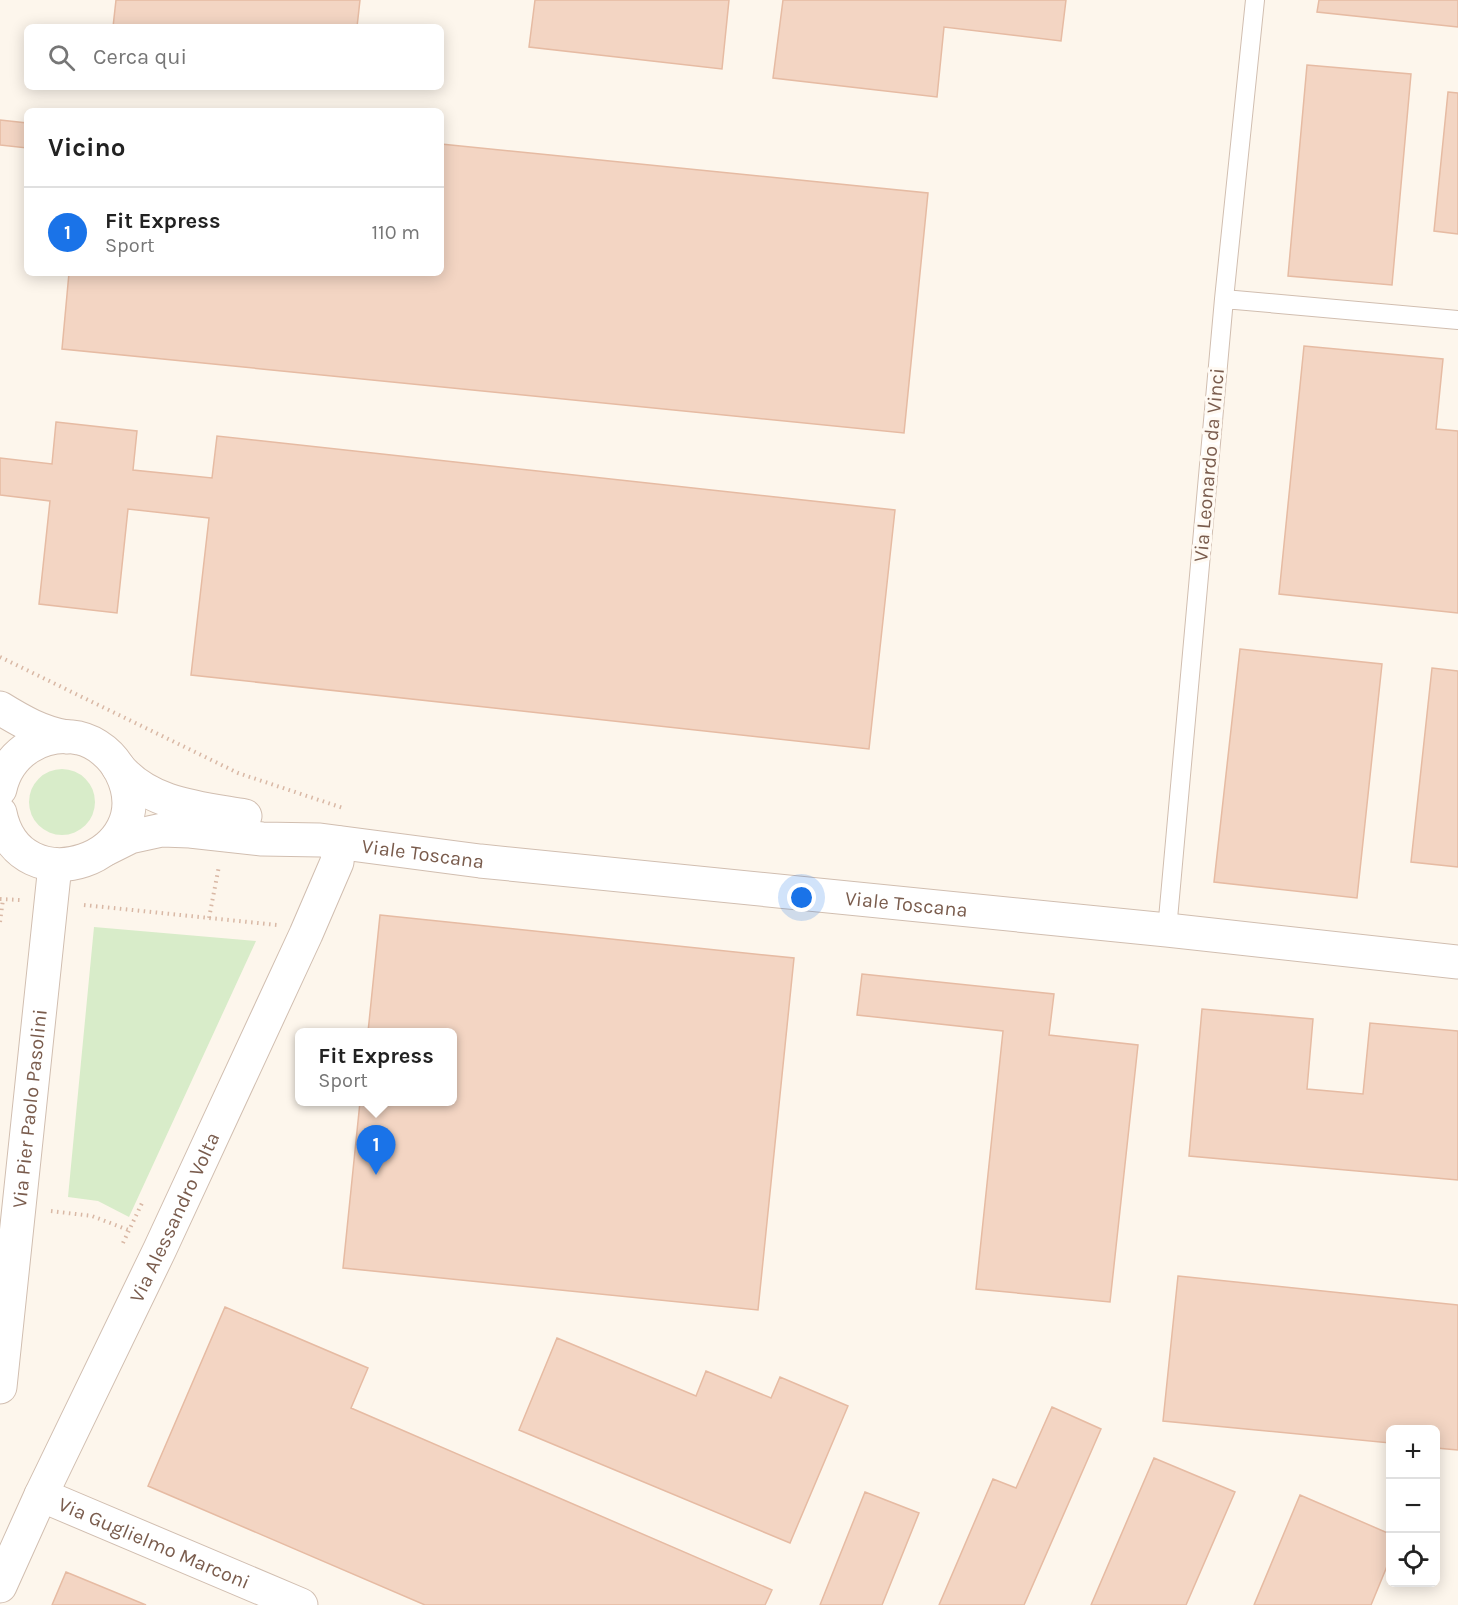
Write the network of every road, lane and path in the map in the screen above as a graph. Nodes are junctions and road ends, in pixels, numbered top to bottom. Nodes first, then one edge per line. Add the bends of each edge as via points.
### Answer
1 (1255, 0) edge
2 (1224, 298) junction
3 (1458, 320) edge
4 (0, 657) edge
5 (0, 708) edge
6 (72, 737) junction
7 (0, 756) edge
8 (118, 767) junction
9 (0, 787) edge
10 (353, 812) dead end
11 (0, 813) edge
12 (329, 842) junction
13 (12, 848) edge
14 (106, 849) junction
15 (221, 858) dead end
16 (55, 865) junction
17 (1, 899) edge
18 (51, 901) junction
19 (209, 918) junction
20 (0, 922) edge
21 (1167, 930) junction
22 (306, 934) junction
23 (1458, 962) edge
24 (19, 1208) junction
25 (160, 1250) junction
26 (0, 1387) edge
27 (41, 1495) junction
28 (0, 1586) edge
29 (301, 1605) edge

1 - 2 lane, Via Leonardo da Vinci
2 - 3 lane
2 - 21 lane, Via Leonardo da Vinci
4 - 10 path via 238,773
5 - 6 street via 52,735
6 - 8 street, Viale Toscana via 94,744
6 - 9 street via 48,738 29,746 8,767
7 - 9 street
8 - 12 street, Viale Toscana via 133,783 159,798 273,822
8 - 14 street via 126,785 127,812 119,834
11 - 13 street
12 - 14 street, Viale Toscana via 162,830 130,837
12 - 21 street, Viale Toscana via 665,881
12 - 22 street, Via Alessandro Volta via 337,862
13 - 16 street
14 - 16 street, Viale Toscana via 79,863
15 - 19 path
16 - 18 street, Via Pier Paolo Pasolini
17 - 18 path
17 - 20 path
18 - 19 path
18 - 24 street, Via Pier Paolo Pasolini
19 - 22 path via 274,924
21 - 23 street, Viale Toscana
22 - 25 street, Via Alessandro Volta
24 - 25 path via 93,1216 129,1230
24 - 26 street, Via Pier Paolo Pasolini
25 - 27 street, Via Alessandro Volta
27 - 28 street, Via Alessandro Volta
27 - 29 street, Via Guglielmo Marconi

